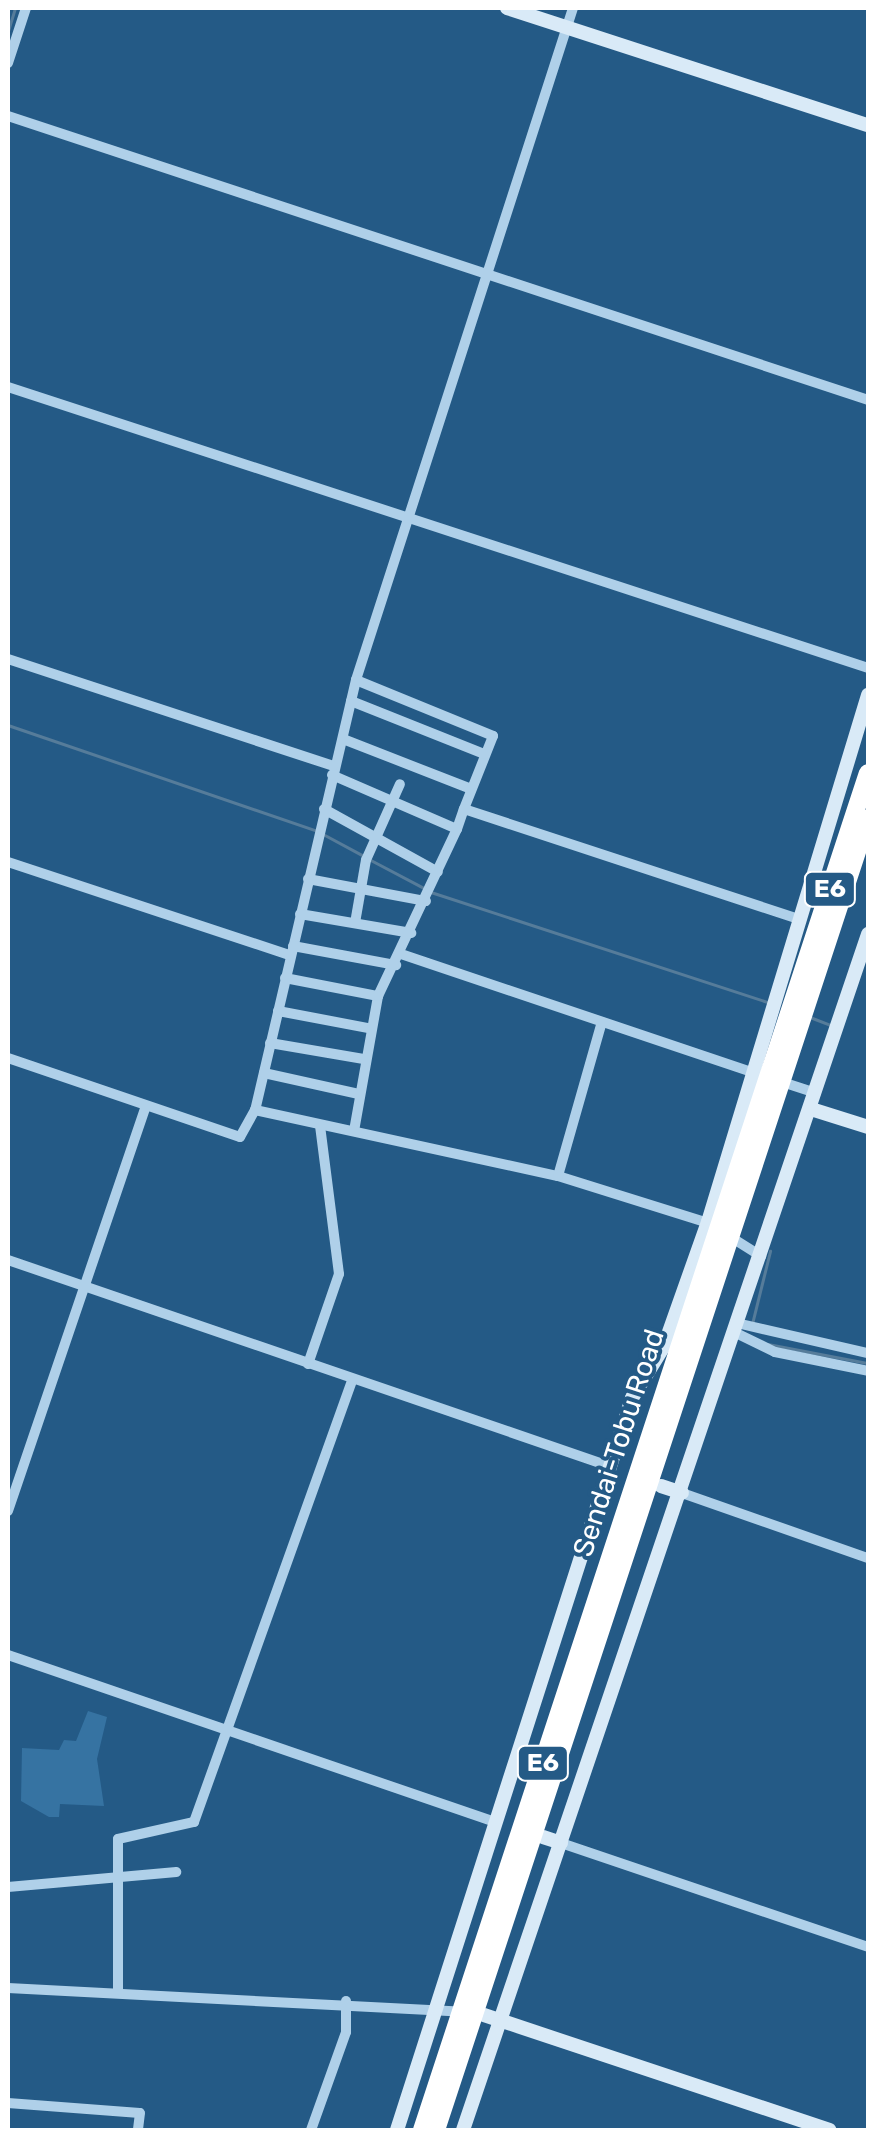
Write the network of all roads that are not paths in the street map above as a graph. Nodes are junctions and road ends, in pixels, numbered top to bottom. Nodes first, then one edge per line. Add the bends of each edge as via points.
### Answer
1 (26, 8) edge
2 (507, 8) edge
3 (574, 8) edge
4 (567, 27) junction
5 (8, 63) edge
6 (8, 116) edge
7 (868, 126) edge
8 (484, 273) junction
9 (8, 387) edge
10 (868, 400) edge
11 (404, 518) junction
12 (8, 659) edge
13 (868, 668) edge
14 (356, 680) junction
15 (868, 696) edge
16 (351, 701) junction
17 (343, 739) junction
18 (484, 754) junction
19 (332, 770) junction
20 (868, 773) edge
21 (400, 784) dead end
22 (471, 789) junction
23 (392, 800) junction
24 (324, 808) junction
25 (464, 808) junction
26 (868, 818) edge
27 (457, 829) junction
28 (376, 837) junction
29 (8, 862) edge
30 (438, 872) junction
31 (308, 879) junction
32 (361, 890) junction
33 (429, 894) junction
34 (300, 914) junction
35 (796, 918) junction
36 (355, 923) junction
37 (411, 934) junction
38 (868, 934) edge
39 (292, 950) junction
40 (398, 960) junction
41 (285, 978) junction
42 (378, 996) junction
43 (786, 1007) junction
44 (278, 1010) junction
45 (602, 1022) junction
46 (368, 1028) junction
47 (270, 1043) junction
48 (8, 1058) edge
49 (364, 1059) junction
50 (264, 1073) junction
51 (756, 1074) junction
52 (811, 1091) junction
53 (359, 1094) junction
54 (146, 1106) junction
55 (811, 1109) junction
56 (255, 1110) junction
57 (320, 1125) junction
58 (868, 1127) edge
59 (354, 1131) junction
60 (558, 1176) junction
61 (708, 1222) junction
62 (762, 1256) junction
63 (8, 1260) edge
64 (84, 1287) junction
65 (741, 1328) junction
66 (868, 1353) edge
67 (308, 1364) junction
68 (868, 1371) edge
69 (352, 1380) junction
70 (670, 1398) junction
71 (609, 1466) junction
72 (627, 1473) dead end
73 (661, 1486) dead end
74 (682, 1494) junction
75 (8, 1511) edge
76 (868, 1558) edge
77 (8, 1655) edge
78 (226, 1729) junction
79 (495, 1822) junction
80 (514, 1828) dead end
81 (543, 1838) dead end
82 (561, 1843) junction
83 (176, 1872) dead end
84 (120, 1879) junction
85 (8, 1888) edge
86 (868, 1947) edge
87 (8, 1988) edge
88 (118, 1990) junction
89 (346, 2001) junction
90 (436, 2010) junction
91 (453, 2011) dead end
92 (484, 2014) dead end
93 (501, 2018) junction
94 (8, 2103) edge
95 (819, 2129) edge
96 (138, 2130) edge
97 (312, 2130) edge
98 (397, 2130) edge
99 (422, 2130) edge
100 (436, 2130) edge
101 (463, 2130) edge

1 - 5 street
2 - 4 street
3 - 4 street
4 - 7 street
4 - 8 street
6 - 8 street
8 - 10 street
8 - 11 street
9 - 11 street
11 - 13 street
11 - 14 street
12 - 19 street
14 - 16 street
14 - 18 street via 493,736
15 - 35 street
16 - 17 street
16 - 18 street
17 - 19 street
17 - 22 street
18 - 22 street
19 - 23 street
19 - 24 street
20 - 43 highway, Sendai-Tobu Road / E6
21 - 23 street
22 - 25 street
23 - 27 street
23 - 28 street
24 - 28 street
24 - 31 street
25 - 27 street
25 - 35 street
26 - 43 highway, Sendai-Tobu Road / E6
27 - 30 street
28 - 30 street
28 - 32 street
29 - 39 street
30 - 33 street
31 - 32 street
31 - 34 street
32 - 33 street
32 - 36 street
33 - 37 street
34 - 36 street
34 - 39 street
35 - 43 street
36 - 37 street
37 - 40 street
38 - 52 street
39 - 40 street
39 - 41 street
40 - 42 street
40 - 45 street
41 - 42 street
41 - 44 street
42 - 46 street
43 - 51 street
43 - 70 highway, Sendai-Tobu Road / E6
44 - 46 street
44 - 47 street
45 - 51 street
45 - 60 street
46 - 49 street
47 - 49 street
47 - 50 street
48 - 54 street
49 - 53 street
50 - 53 street
50 - 56 street
51 - 52 street
51 - 61 street
52 - 55 street
53 - 59 street
54 - 56 street via 240,1137
54 - 64 street
55 - 58 street
55 - 62 street
56 - 57 street
57 - 59 street
57 - 67 street via 340,1274
59 - 60 street
60 - 61 street
61 - 62 street
61 - 71 street via 670,1333 632,1398
62 - 65 street
63 - 64 street
64 - 67 street
64 - 75 street
65 - 66 street
65 - 68 street via 775,1352
65 - 74 street
67 - 69 street
69 - 71 street
69 - 78 street
70 - 99 highway, Sendai-Tobu Road / E6
70 - 100 highway, Sendai-Tobu Road / E6
71 - 72 street
71 - 79 street
73 - 74 street
74 - 76 street
74 - 82 street
77 - 78 street
78 - 79 street
78 - 84 street via 194,1822 124,1834
79 - 80 street
79 - 90 street
81 - 82 street
82 - 86 street
82 - 93 street
83 - 84 street
84 - 85 street
84 - 88 street
87 - 88 street
88 - 89 street
89 - 90 street
89 - 97 street via 346,2032
90 - 91 street
90 - 98 street
92 - 93 street
93 - 95 street
93 - 101 street
94 - 96 street via 140,2112

